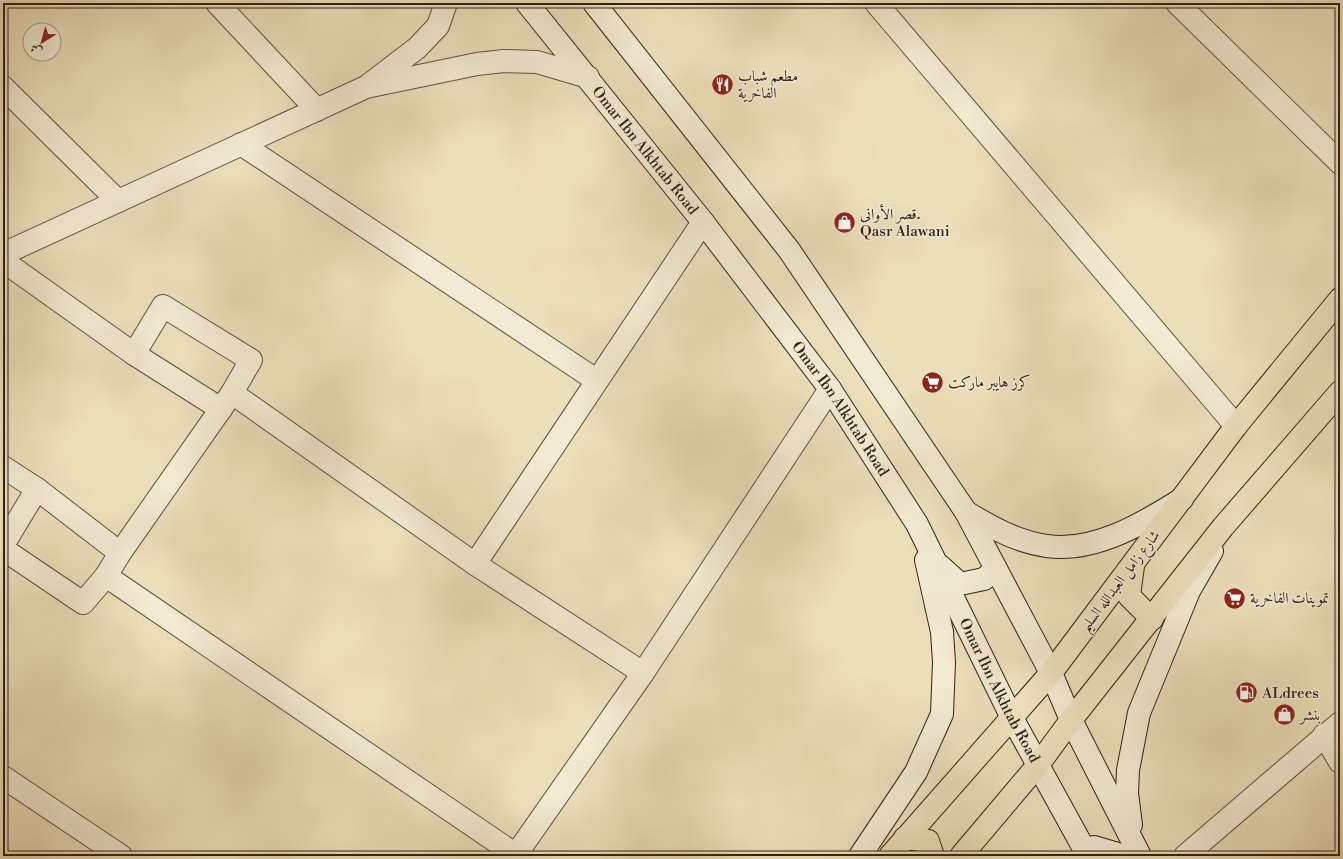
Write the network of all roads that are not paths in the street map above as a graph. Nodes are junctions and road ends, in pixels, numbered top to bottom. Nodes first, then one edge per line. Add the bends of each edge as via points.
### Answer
1 (217, 3) edge
2 (446, 3) edge
3 (527, 3) edge
4 (594, 3) edge
5 (876, 3) edge
6 (1177, 3) edge
7 (588, 77) junction
8 (3, 87) edge
9 (366, 87) junction
10 (317, 110) junction
11 (241, 144) junction
12 (1340, 163) edge
13 (118, 201) junction
14 (703, 222) junction
15 (3, 254) edge
16 (3, 261) edge
17 (1340, 299) edge
18 (134, 354) junction
19 (596, 380) junction
20 (830, 389) junction
21 (1340, 392) edge
22 (226, 401) junction
23 (1236, 426) junction
24 (3, 467) edge
25 (38, 489) junction
26 (1182, 498) junction
27 (966, 512) junction
28 (917, 524) junction
29 (1223, 527) junction
30 (3, 547) edge
31 (120, 553) junction
32 (1134, 563) junction
33 (475, 564) junction
34 (937, 564) junction
35 (996, 568) junction
36 (106, 576) junction
37 (1152, 619) junction
38 (643, 673) junction
39 (1051, 673) junction
40 (1011, 716) junction
41 (1071, 720) junction
42 (1332, 729) edge
43 (1340, 762) edge
44 (1038, 765) junction
45 (3, 777) edge
46 (905, 838) junction
47 (1132, 853) edge
48 (516, 855) edge
49 (121, 856) edge
50 (860, 856) edge
51 (890, 856) edge
52 (933, 856) edge
53 (961, 856) edge
54 (1089, 856) edge
55 (1185, 856) edge

1 - 10 street
2 - 9 street via 438,26 422,43
3 - 7 street, Omar Ibn Alkhtab Road
4 - 27 street via 789,250
5 - 23 street
6 - 12 street
7 - 9 street via 537,62 504,61 477,64
7 - 14 street, Omar Ibn Alkhtab Road
8 - 13 street
9 - 10 street
10 - 11 street
11 - 13 street
11 - 19 street
13 - 15 street
14 - 19 street
14 - 20 street, Omar Ibn Alkhtab Road
16 - 18 street
17 - 23 highway, شارع زامل العبدالله السليم
18 - 22 street
18 - 22 street via 163,306 251,360
19 - 33 street
20 - 28 street, Omar Ibn Alkhtab Road
20 - 38 street
21 - 29 highway
22 - 31 street
22 - 33 street
23 - 26 highway, شارع زامل العبدالله السليم
24 - 25 street
25 - 30 street
25 - 31 street
26 - 27 street via 1116,534 1093,543 1068,546 1048,546 1009,536
26 - 32 highway, شارع زامل العبدالله السليم
27 - 35 street
28 - 34 street, Omar Ibn Alkhtab Road
28 - 50 street via 942,632 942,714 916,772
29 - 37 highway
29 - 47 street via 1190,591 1139,714 1128,770
30 - 36 street via 82,603
31 - 36 street
32 - 37 highway via 1129,596
32 - 39 highway, شارع زامل العبدالله السليم
33 - 38 street
34 - 35 street via 960,584 984,579
34 - 40 street, Omar Ibn Alkhtab Road
35 - 39 street
36 - 48 street
37 - 41 highway
38 - 48 street
39 - 40 highway, شارع زامل العبدالله السليم
39 - 41 street
40 - 44 street, Omar Ibn Alkhtab Road
40 - 46 highway, شارع زامل العبدالله السليم
41 - 44 highway
41 - 47 street
42 - 43 street
42 - 55 street
44 - 53 highway
44 - 54 street, Omar Ibn Alkhtab Road
45 - 49 street
46 - 51 highway, شارع زامل العبدالله السليم
46 - 52 highway via 928,841
47 - 54 street via 1118,854 1094,847

